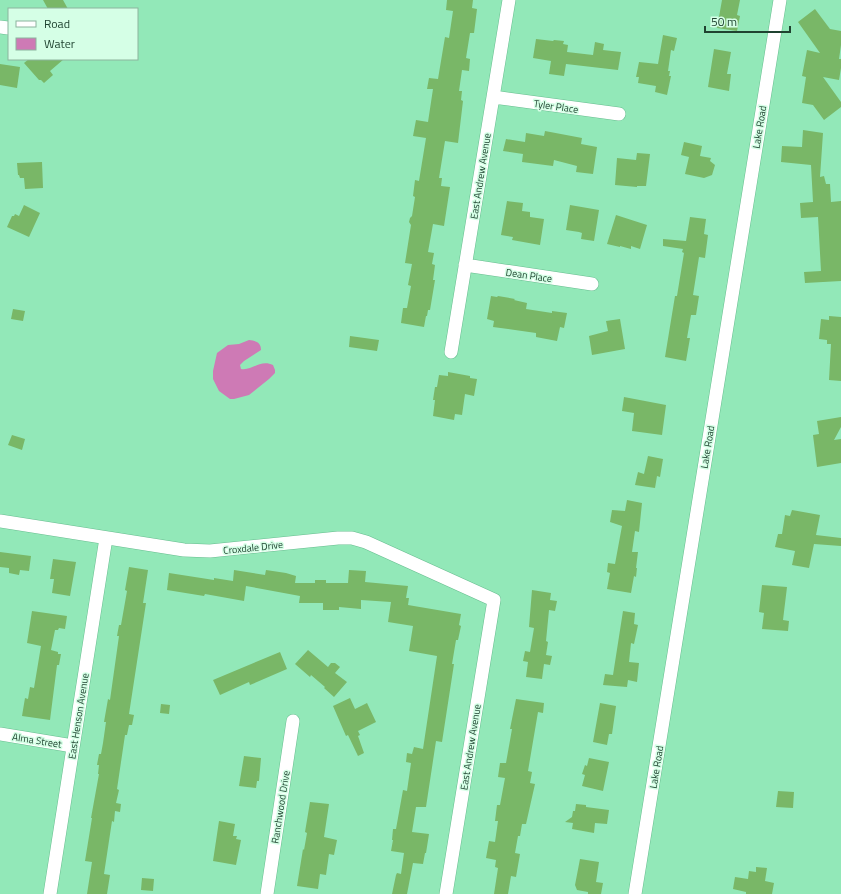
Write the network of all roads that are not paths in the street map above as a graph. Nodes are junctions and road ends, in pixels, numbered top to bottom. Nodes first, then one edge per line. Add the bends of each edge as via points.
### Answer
1 (510, 0) edge
2 (780, 0) edge
3 (493, 97) junction
4 (619, 114) dead end
5 (466, 265) junction
6 (592, 284) dead end
7 (451, 352) dead end
8 (0, 521) edge
9 (106, 538) junction
10 (494, 600) joint
11 (293, 721) dead end
12 (0, 734) edge
13 (73, 746) junction
14 (50, 894) edge
15 (267, 894) edge
16 (446, 894) edge
17 (635, 894) edge

1 - 3 street, East Andrew Avenue
2 - 17 street, Lake Road
3 - 4 street, Tyler Place
3 - 5 street, East Andrew Avenue
5 - 6 street, Dean Place
5 - 7 street, East Andrew Avenue
8 - 9 street, Croxdale Drive
9 - 10 street, Croxdale Drive via 184,550 210,551 352,538
9 - 13 street, East Henson Avenue
10 - 16 street, East Andrew Avenue
11 - 15 street, Ranchwood Drive
12 - 13 street, Alma Street
13 - 14 street, East Henson Avenue

